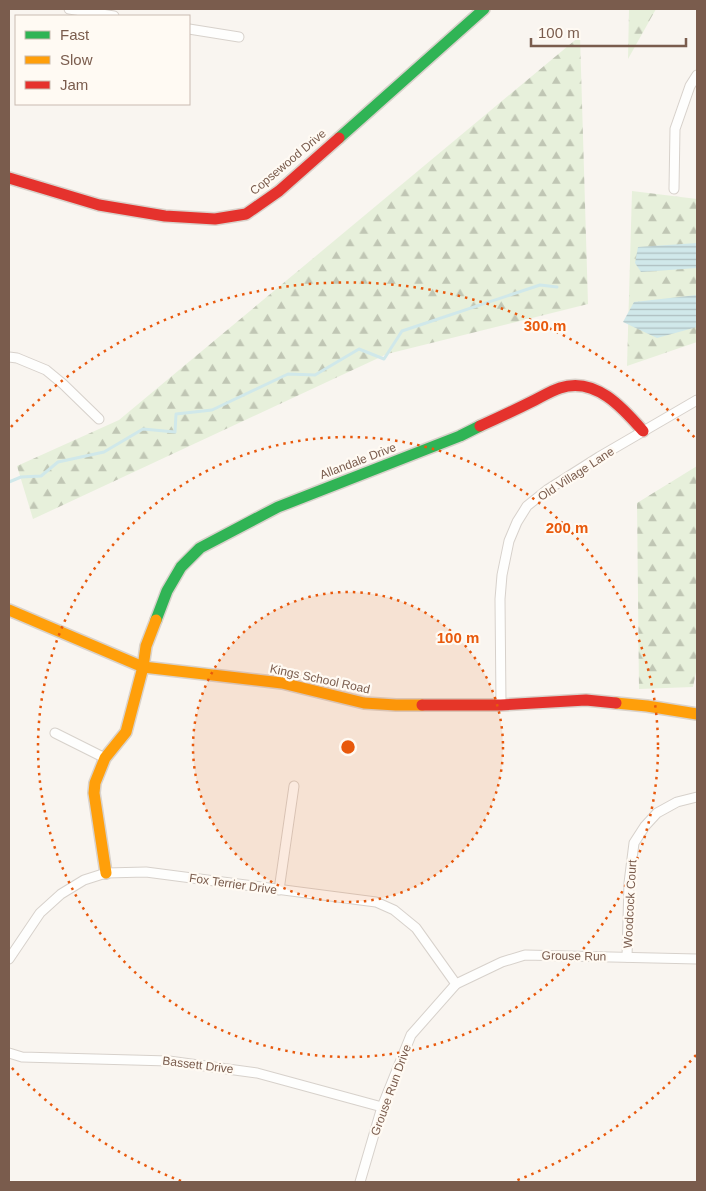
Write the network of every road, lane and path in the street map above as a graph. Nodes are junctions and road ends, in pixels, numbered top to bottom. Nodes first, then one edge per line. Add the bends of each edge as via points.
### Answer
1 (70, 9) edge
2 (484, 9) edge
3 (108, 15) edge
4 (190, 29) edge
5 (239, 37) dead end
6 (697, 75) edge
7 (694, 87) edge
8 (9, 178) edge
9 (674, 189) dead end
10 (9, 357) edge
11 (697, 400) edge
12 (99, 420) dead end
13 (643, 432) junction
14 (9, 610) edge
15 (143, 667) junction
16 (501, 705) junction
17 (697, 714) edge
18 (55, 733) dead end
19 (105, 758) junction
20 (294, 786) dead end
21 (697, 797) edge
22 (106, 873) junction
23 (279, 890) junction
24 (627, 957) junction
25 (9, 959) edge
26 (697, 959) edge
27 (456, 984) junction
28 (9, 1053) edge
29 (382, 1107) junction
30 (360, 1182) edge

1 - 3 street
2 - 8 street, Copsewood Drive via 279,191 246,214 215,219 165,216 100,205
4 - 5 street
6 - 7 street
7 - 9 street via 675,130
10 - 12 street via 46,370
11 - 13 street, Old Village Lane
13 - 15 street, Allandale Drive via 616,401 597,390 576,386 560,388 460,436 278,507 200,548 181,567 167,591 146,646
13 - 16 street, Old Village Lane via 547,490 527,506 517,522 509,541 502,575
14 - 15 street, Kings School Road
15 - 16 street, Kings School Road via 282,683 364,703
15 - 19 street, Allandale Drive via 126,732
16 - 17 street, Kings School Road via 586,700
18 - 19 street
19 - 22 street, Allandale Drive via 94,783 94,793
20 - 23 street
21 - 24 street, Woodcock Court via 677,802 657,813 634,843 629,883
22 - 23 street, Fox Terrier Drive via 146,872
22 - 25 street, Fox Terrier Drive via 84,880 61,894 40,913
23 - 27 street, Fox Terrier Drive via 376,902 394,910 416,928
24 - 26 street, Grouse Run
24 - 27 street, Grouse Run via 525,956 502,962
27 - 29 street, Grouse Run Drive via 411,1035
28 - 29 street, Bassett Drive via 22,1057 169,1061 257,1073
29 - 30 street, Grouse Run Drive

